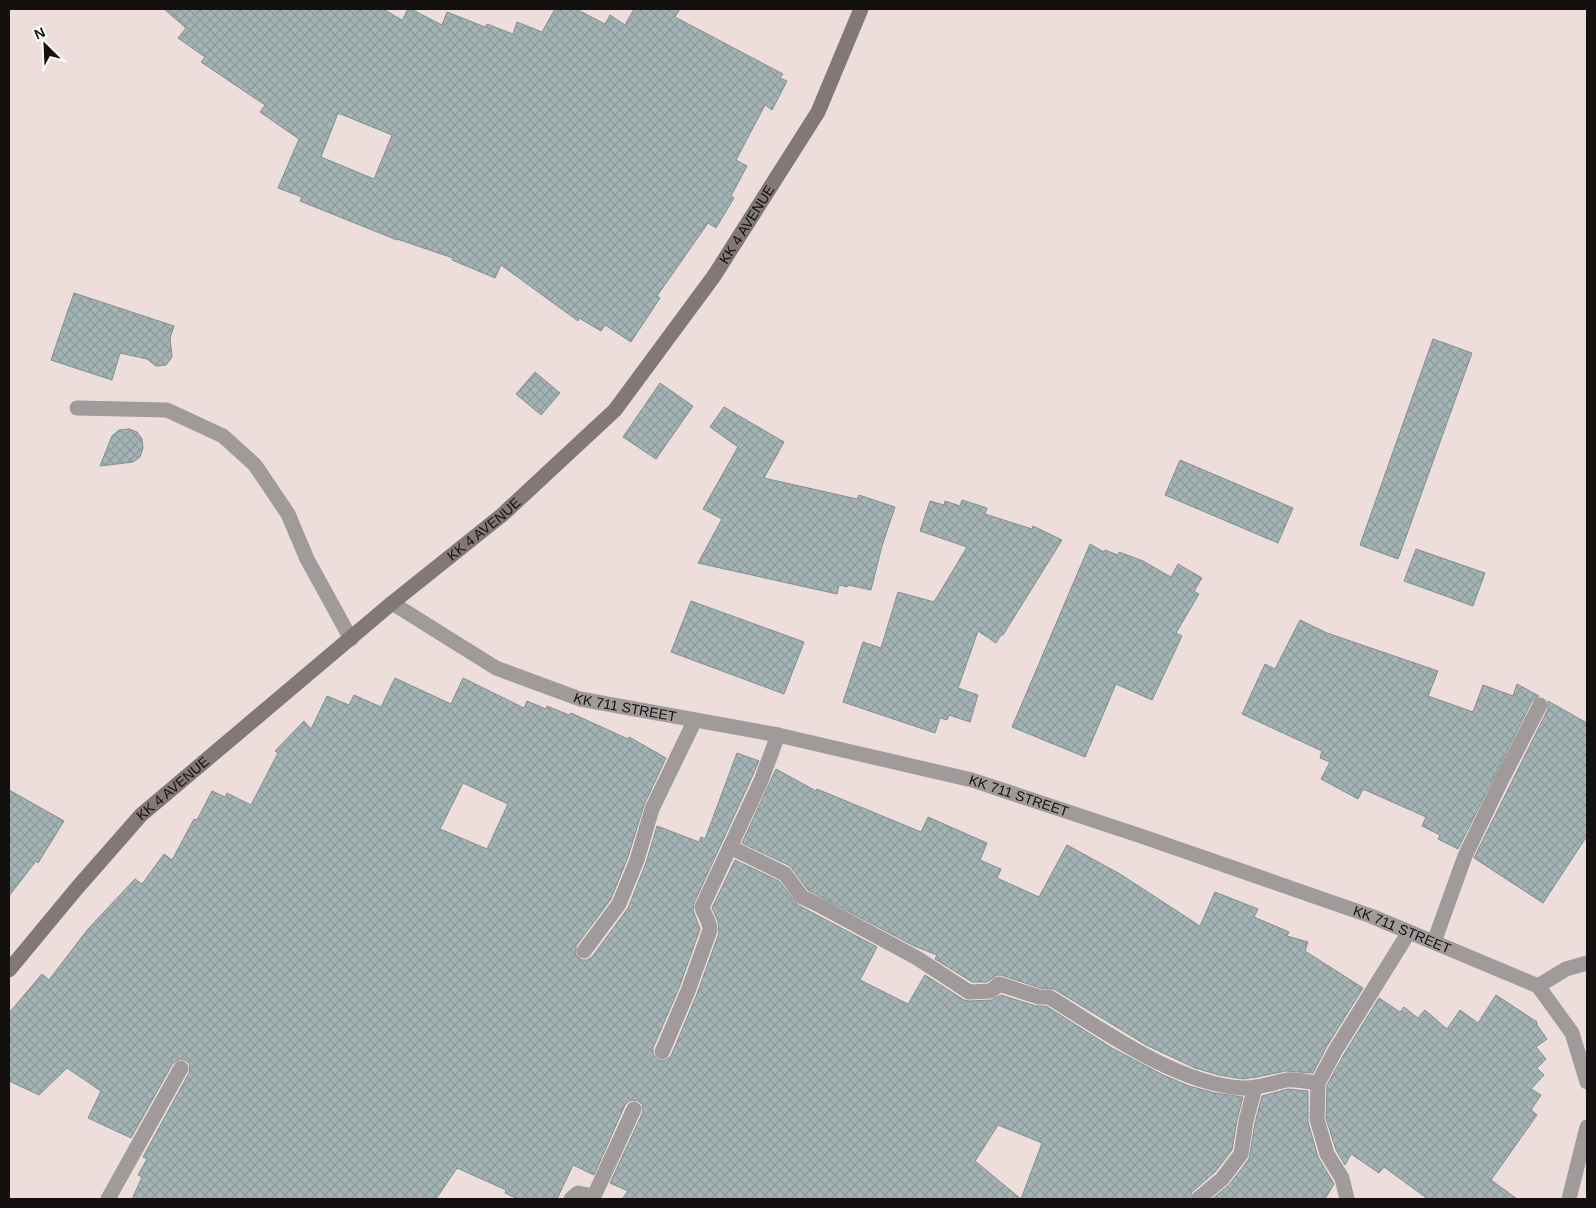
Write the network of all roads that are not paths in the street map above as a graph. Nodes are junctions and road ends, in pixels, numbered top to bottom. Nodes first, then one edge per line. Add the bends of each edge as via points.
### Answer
1 (861, 9) edge
2 (77, 408) dead end
3 (392, 603) junction
4 (351, 638) junction
5 (1540, 705) dead end
6 (695, 720) junction
7 (778, 735) junction
8 (730, 847) junction
9 (1409, 932) junction
10 (1434, 942) junction
11 (584, 951) dead end
12 (1587, 963) edge
13 (9, 970) edge
14 (1538, 986) junction
15 (1572, 1033) junction
16 (1587, 1039) edge
17 (662, 1052) dead end
18 (181, 1068) dead end
19 (1587, 1082) edge
20 (1318, 1084) junction
21 (1255, 1087) junction
22 (634, 1110) dead end
23 (1587, 1127) edge
24 (108, 1199) edge
25 (571, 1199) edge
26 (1198, 1199) edge
27 (1348, 1199) edge
28 (1569, 1199) edge

1 - 3 main road, KK 4 AVENUE via 818,112 714,276 615,410 502,515
2 - 4 street via 167,410 223,436 255,465 288,514 306,559
3 - 4 main road, KK 4 AVENUE
3 - 6 street, KK 711 STREET via 496,668 580,699
4 - 13 main road, KK 4 AVENUE via 141,815
5 - 10 street via 1465,856
6 - 7 street, KK 711 STREET
6 - 11 street via 652,809 637,860 619,904
7 - 8 street
7 - 9 street, KK 711 STREET via 972,780 1362,913
8 - 17 street via 702,907 710,922 710,930
8 - 21 street via 784,874 802,897 917,958 969,992 991,990 999,984 1039,997 1050,997 1164,1065 1208,1083 1244,1089
9 - 10 street, KK 711 STREET
9 - 20 street
10 - 14 street, KK 711 STREET
12 - 14 street via 1566,969
14 - 15 street
15 - 16 street
15 - 19 street
18 - 24 street
20 - 21 street via 1289,1080
20 - 27 street via 1317,1119
21 - 26 street via 1241,1154 1222,1179
22 - 25 street via 594,1196 578,1193
23 - 28 street

